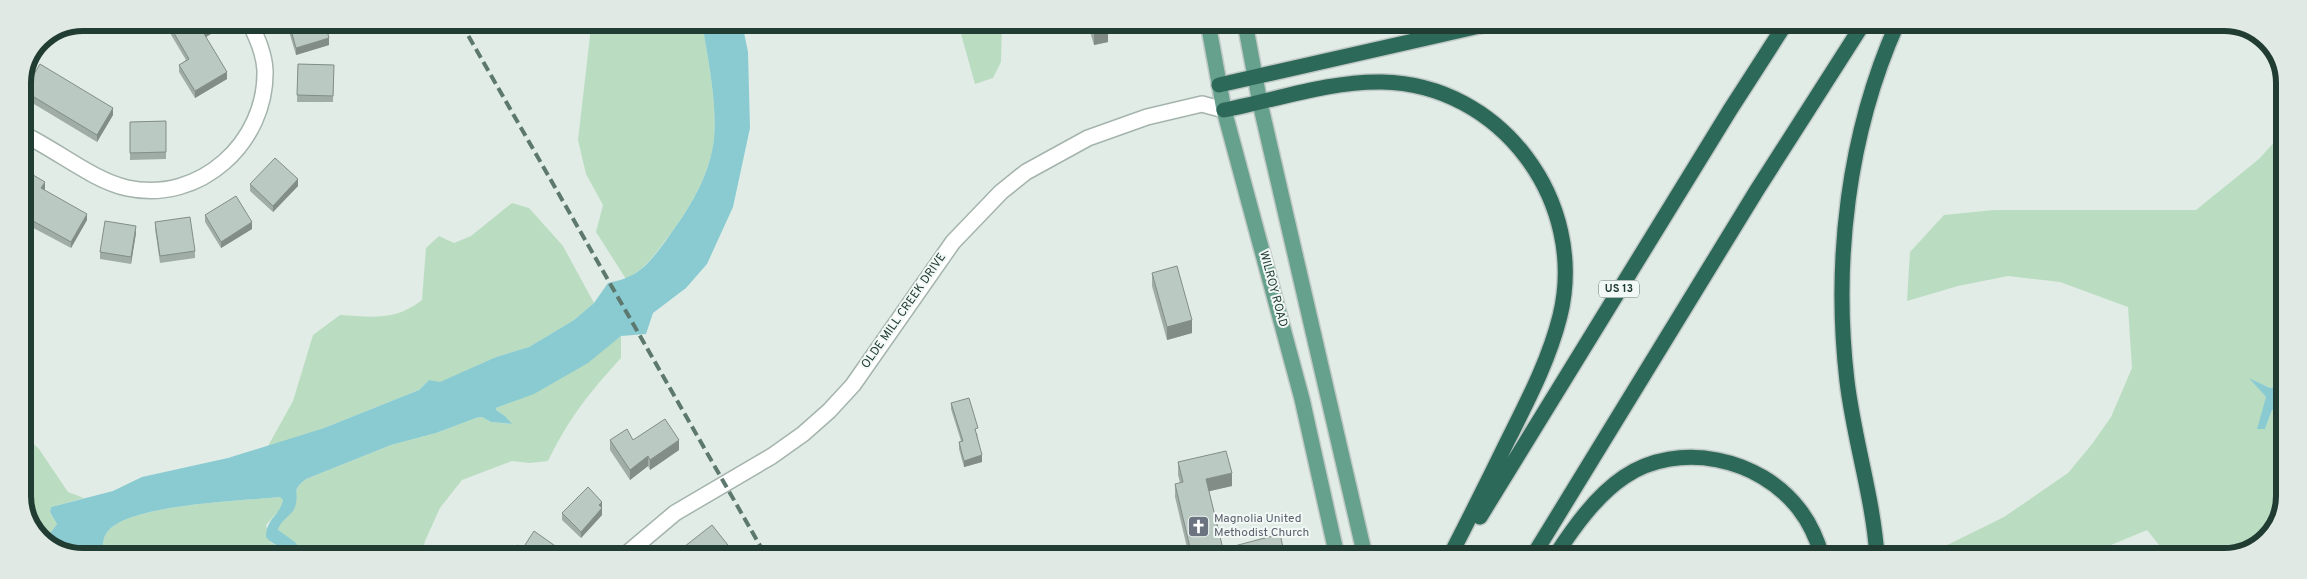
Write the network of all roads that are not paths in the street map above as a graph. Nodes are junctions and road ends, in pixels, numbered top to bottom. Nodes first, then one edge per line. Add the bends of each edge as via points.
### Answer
1 (254, 31) edge
2 (1209, 31) edge
3 (1247, 31) edge
4 (1458, 31) edge
5 (1781, 31) edge
6 (1859, 31) edge
7 (1894, 31) edge
8 (1256, 77) junction
9 (1219, 85) junction
10 (1260, 103) junction
11 (1202, 104) junction
12 (1224, 110) junction
13 (31, 138) edge
14 (634, 548) edge
15 (1335, 548) edge
16 (1363, 548) edge
17 (1454, 548) edge
18 (1461, 548) edge
19 (1538, 548) edge
20 (1561, 548) edge
21 (1820, 548) edge
22 (1876, 548) edge

1 - 13 street via 265,69 257,118 244,141 226,162 203,178 154,191 128,188 108,183
2 - 9 main road, WILROY ROAD
3 - 8 main road
4 - 8 highway
5 - 18 highway, US 13
6 - 19 highway via 1752,198
7 - 22 highway via 1870,97 1858,146 1849,196 1843,262 1847,380 1853,425 1875,524
8 - 9 highway
8 - 10 main road
9 - 11 street
9 - 12 main road, WILROY ROAD
10 - 12 highway
10 - 16 main road
10 - 17 highway via 1356,83 1401,84 1437,92 1462,103 1511,138 1528,157 1553,203 1565,259 1564,291 1553,339 1537,382
11 - 12 street, OLDE MILL CREEK DRIVE
11 - 14 street, OLDE MILL CREEK DRIVE via 1110,129 1026,172 1001,192 953,242 852,385 829,411 772,456 675,514
12 - 15 main road, WILROY ROAD via 1302,399
20 - 21 highway via 1596,501 1626,476 1649,464 1695,458 1730,463 1768,481 1798,508

